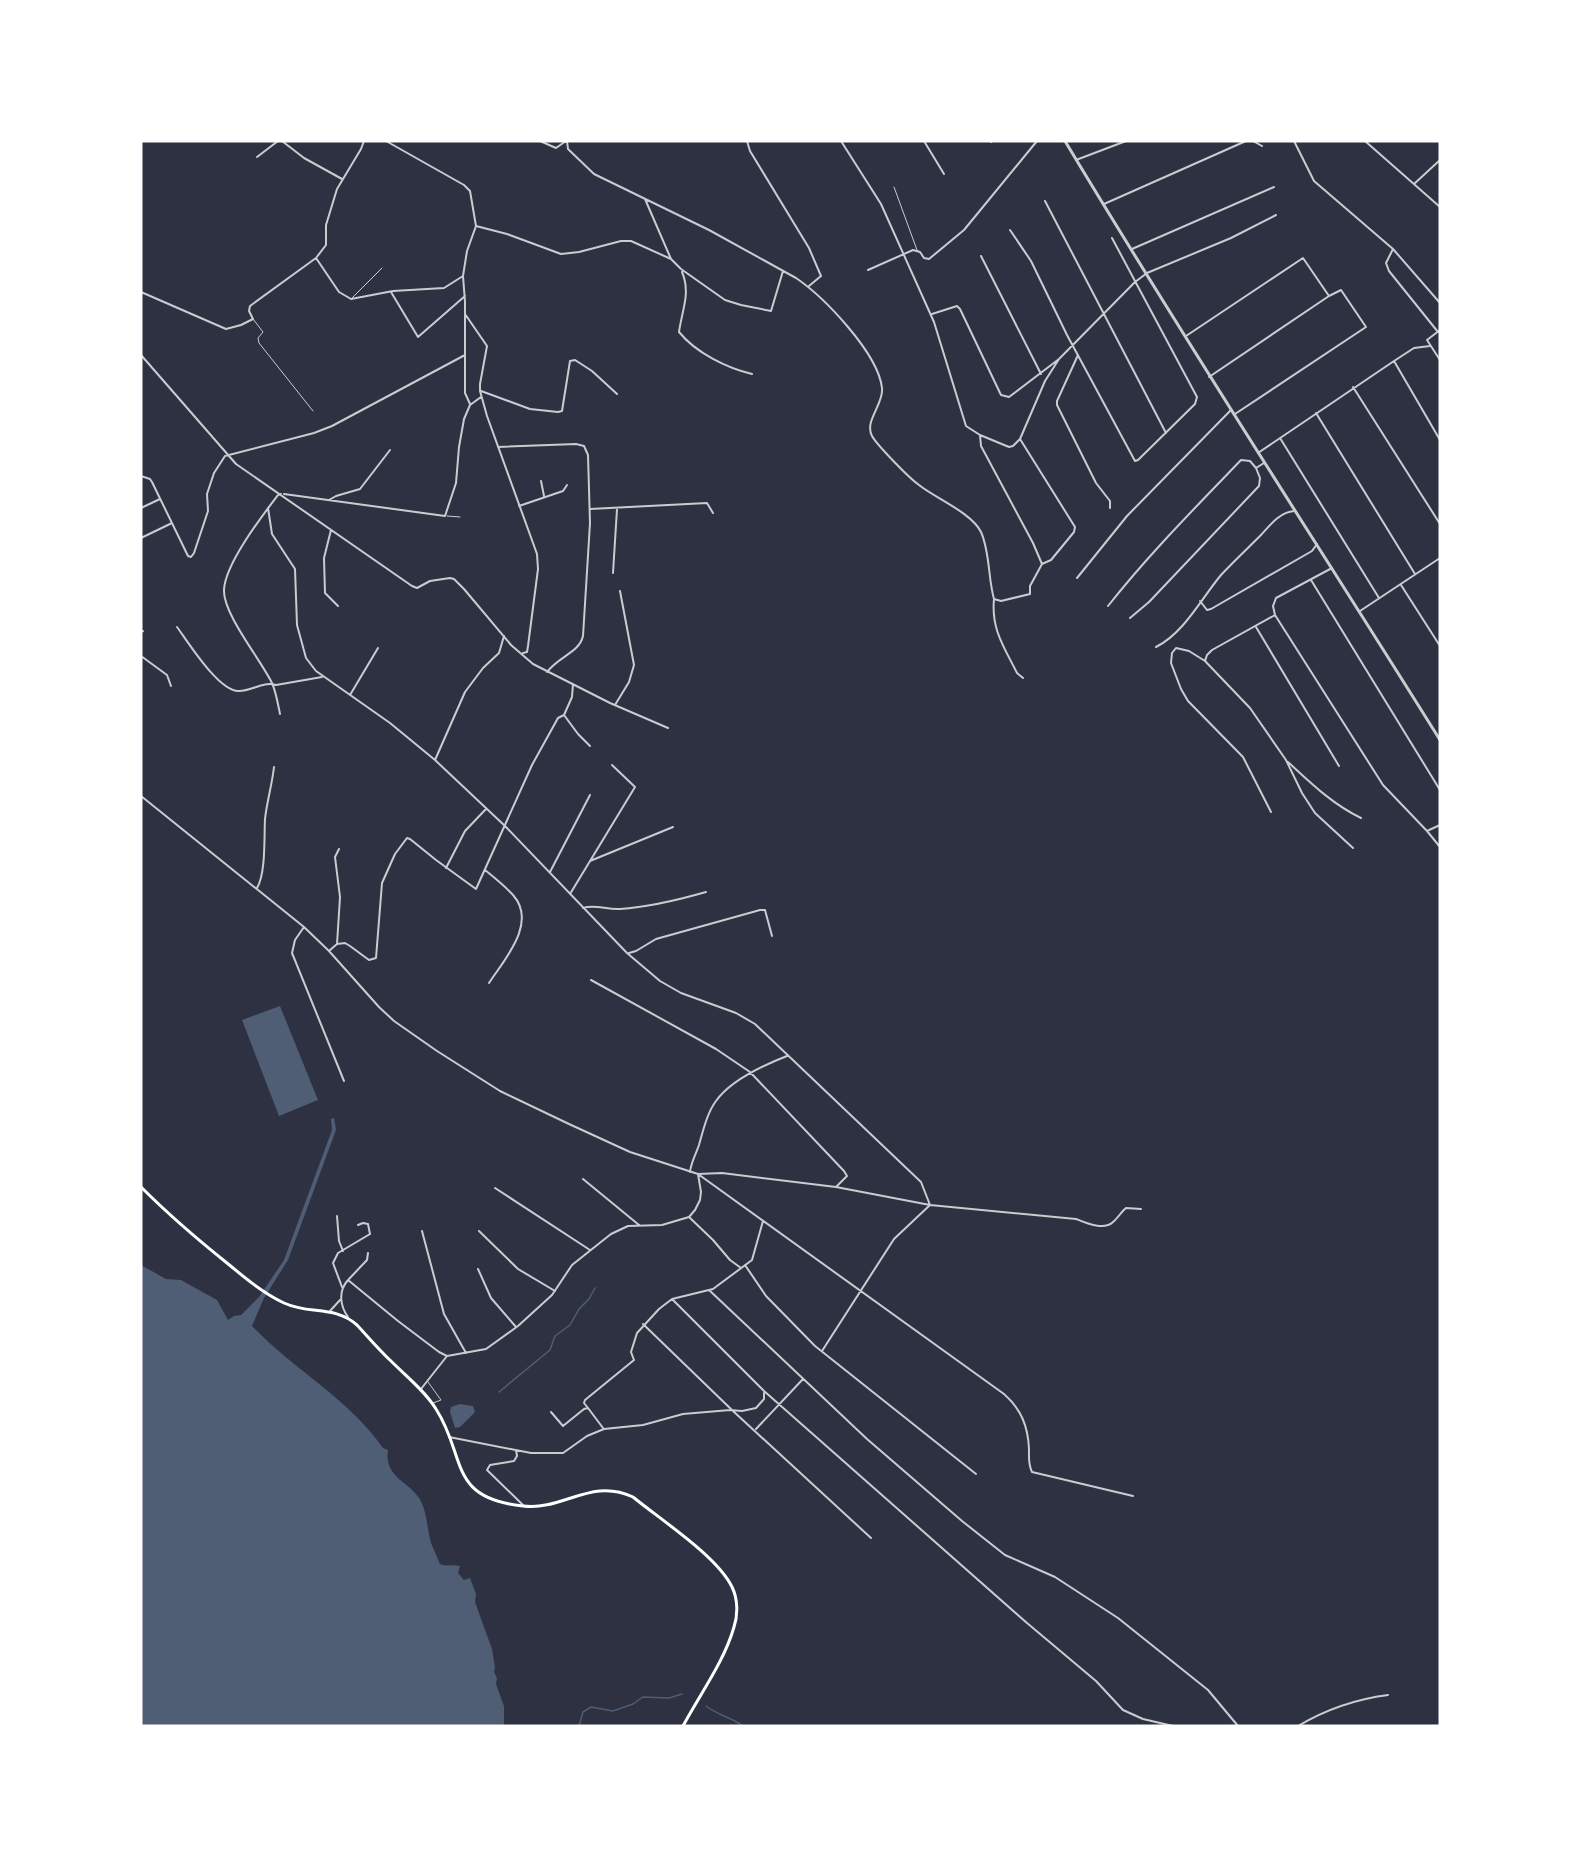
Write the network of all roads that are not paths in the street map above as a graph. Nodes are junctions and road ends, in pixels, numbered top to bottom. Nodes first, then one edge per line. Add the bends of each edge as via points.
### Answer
1 (280, 141) edge
2 (364, 141) edge
3 (386, 141) edge
4 (540, 141) edge
5 (566, 141) edge
6 (747, 141) edge
7 (841, 141) edge
8 (924, 141) edge
9 (1037, 141) edge
10 (1065, 141) edge
11 (1126, 141) edge
12 (1246, 141) edge
13 (1253, 141) edge
14 (1294, 141) edge
15 (1365, 141) edge
16 (1262, 146) dead end
17 (256, 157) dead end
18 (1076, 160) junction
19 (1440, 160) edge
20 (944, 174) dead end
21 (342, 179) junction
22 (1414, 184) junction
23 (894, 187) dead end
24 (1274, 187) dead end
25 (645, 199) junction
26 (1045, 201) dead end
27 (1104, 204) junction
28 (1440, 207) edge
29 (1276, 215) dead end
30 (476, 226) junction
31 (1010, 230) dead end
32 (1112, 238) dead end
33 (1132, 249) junction
34 (1393, 249) junction
35 (917, 250) junction
36 (903, 253) junction
37 (981, 256) dead end
38 (316, 258) junction
39 (671, 259) junction
40 (382, 268) dead end
41 (681, 269) junction
42 (868, 270) dead end
43 (783, 271) junction
44 (1147, 273) junction
45 (463, 276) junction
46 (1135, 282) junction
47 (808, 286) junction
48 (141, 292) edge
49 (392, 292) junction
50 (465, 296) junction
51 (1329, 296) junction
52 (351, 299) junction
53 (1440, 303) edge
54 (465, 314) junction
55 (931, 314) junction
56 (1105, 314) junction
57 (253, 319) junction
58 (1439, 331) edge
59 (1186, 336) junction
60 (1072, 345) junction
61 (1430, 346) junction
62 (141, 355) edge
63 (465, 355) junction
64 (1078, 355) junction
65 (1059, 359) junction
66 (1440, 360) edge
67 (1394, 361) junction
68 (752, 374) dead end
69 (1041, 374) junction
70 (1209, 377) junction
71 (1353, 387) junction
72 (480, 391) junction
73 (617, 394) dead end
74 (482, 397) junction
75 (470, 405) junction
76 (313, 411) dead end
77 (1233, 412) junction
78 (1316, 413) junction
79 (1167, 433) junction
80 (980, 435) junction
81 (1280, 438) junction
82 (1020, 439) junction
83 (1440, 440) edge
84 (497, 447) junction
85 (390, 450) dead end
86 (1257, 453) junction
87 (227, 455) junction
88 (1264, 463) junction
89 (1256, 468) junction
90 (141, 476) edge
91 (542, 481) dead end
92 (567, 485) dead end
93 (281, 494) junction
94 (544, 497) junction
95 (160, 499) junction
96 (329, 500) junction
97 (518, 506) junction
98 (141, 508) edge
99 (268, 508) junction
100 (1110, 508) dead end
101 (617, 509) junction
102 (590, 510) junction
103 (1296, 510) junction
104 (713, 513) dead end
105 (445, 516) junction
106 (460, 517) dead end
107 (172, 524) junction
108 (1440, 524) edge
109 (331, 530) junction
110 (141, 538) edge
111 (1317, 544) junction
112 (1440, 558) edge
113 (1042, 564) junction
114 (1332, 568) junction
115 (613, 573) dead end
116 (1415, 574) junction
117 (1077, 578) dead end
118 (1310, 579) junction
119 (1401, 584) junction
120 (620, 591) dead end
121 (1379, 598) junction
122 (994, 599) junction
123 (1200, 601) junction
124 (338, 606) dead end
125 (1108, 606) dead end
126 (1359, 611) junction
127 (1275, 615) junction
128 (1131, 618) dead end
129 (177, 627) dead end
130 (1256, 627) junction
131 (504, 636) junction
132 (1440, 646) edge
133 (1156, 647) dead end
134 (378, 648) dead end
135 (522, 654) junction
136 (141, 656) edge
137 (1205, 662) junction
138 (547, 672) junction
139 (322, 677) junction
140 (1023, 678) dead end
141 (273, 684) junction
142 (573, 684) junction
143 (171, 686) dead end
144 (350, 695) junction
145 (615, 705) junction
146 (280, 714) dead end
147 (564, 715) junction
148 (668, 728) dead end
149 (1440, 740) edge
150 (590, 746) dead end
151 (435, 760) junction
152 (1286, 760) junction
153 (612, 765) dead end
154 (1339, 766) dead end
155 (274, 767) dead end
156 (1440, 790) edge
157 (590, 795) dead end
158 (141, 796) edge
159 (486, 808) junction
160 (1271, 812) dead end
161 (1361, 818) dead end
162 (1440, 825) edge
163 (505, 826) junction
164 (673, 827) dead end
165 (1427, 831) junction
166 (1440, 847) edge
167 (1353, 848) dead end
168 (339, 849) dead end
169 (590, 861) junction
170 (446, 868) junction
171 (486, 870) junction
172 (550, 872) junction
173 (256, 888) junction
174 (706, 892) dead end
175 (570, 894) junction
176 (583, 908) junction
177 (304, 927) junction
178 (772, 936) dead end
179 (337, 944) junction
180 (329, 951) junction
181 (627, 953) junction
182 (591, 980) dead end
183 (489, 983) dead end
184 (787, 1056) junction
185 (750, 1072) junction
186 (344, 1081) dead end
187 (690, 1172) junction
188 (698, 1174) junction
189 (584, 1179) dead end
190 (141, 1187) edge
191 (836, 1187) junction
192 (495, 1188) dead end
193 (930, 1205) junction
194 (1141, 1209) dead end
195 (337, 1216) dead end
196 (689, 1217) junction
197 (763, 1221) junction
198 (639, 1225) junction
199 (358, 1226) dead end
200 (422, 1231) dead end
201 (479, 1231) dead end
202 (590, 1250) junction
203 (343, 1251) junction
204 (368, 1253) dead end
205 (745, 1265) junction
206 (741, 1268) junction
207 (478, 1269) dead end
208 (348, 1280) junction
209 (343, 1288) junction
210 (709, 1290) junction
211 (860, 1290) junction
212 (555, 1291) junction
213 (341, 1299) junction
214 (672, 1299) junction
215 (330, 1311) junction
216 (348, 1317) junction
217 (643, 1324) junction
218 (516, 1327) junction
219 (822, 1352) junction
220 (466, 1353) junction
221 (447, 1356) junction
222 (804, 1379) junction
223 (428, 1382) junction
224 (420, 1390) junction
225 (764, 1391) junction
226 (432, 1403) junction
227 (780, 1405) junction
228 (588, 1408) junction
229 (734, 1411) junction
230 (551, 1412) dead end
231 (604, 1429) junction
232 (756, 1430) junction
233 (449, 1437) junction
234 (516, 1450) junction
235 (976, 1474) dead end
236 (1133, 1496) dead end
237 (526, 1507) junction
238 (871, 1538) dead end
239 (1388, 1695) dead end
240 (683, 1726) edge
241 (1173, 1726) edge
242 (1238, 1726) edge
243 (1298, 1726) edge

1 - 17 street
1 - 21 street
2 - 21 street
3 - 30 street via 468,188
4 - 5 street via 556,148
5 - 25 street via 568,149 594,174
6 - 47 street via 820,270 821,276
7 - 36 street via 881,204
8 - 20 street
9 - 35 street via 964,230 929,259
10 - 18 street
11 - 18 street
12 - 27 street
13 - 16 street
14 - 34 street via 1314,181
15 - 22 street
18 - 27 street
19 - 22 street
21 - 38 street via 326,225 326,244
22 - 28 street
23 - 35 lane
24 - 33 street
25 - 39 street
25 - 43 street
26 - 56 street
27 - 33 street
29 - 44 street
30 - 39 street via 561,254 631,241
30 - 45 street
31 - 60 street via 1031,261
32 - 46 street
33 - 44 street
34 - 53 street
34 - 58 street via 1386,263 1389,271
35 - 36 street
36 - 42 street
36 - 55 street
37 - 69 street
38 - 52 street via 339,292
38 - 57 street via 250,306
39 - 41 street
40 - 52 lane
41 - 43 street via 725,300 771,311
41 - 68 street via 687,292 679,332 732,369
43 - 47 street
44 - 46 street
44 - 59 street
45 - 49 street via 444,288
45 - 50 street
46 - 56 street
46 - 79 street via 1197,397
47 - 122 street via 848,326 876,369 882,387 870,426 872,438 918,485 946,501 980,531
48 - 57 street via 226,329
49 - 50 street via 418,337
49 - 52 street
50 - 54 street
51 - 59 street via 1303,258
51 - 70 street
51 - 77 street via 1341,290 1366,327
54 - 63 street
54 - 72 street via 487,346
55 - 69 street via 953,306 960,309 1001,395 1010,397
55 - 80 street via 966,426
56 - 60 street
56 - 79 street
57 - 76 lane via 263,332 258,338 260,343
58 - 61 street via 1427,340
59 - 70 street
60 - 64 street
60 - 65 street
61 - 66 street
61 - 67 street via 1414,348
62 - 87 street
63 - 75 street via 465,393
63 - 87 street via 332,426
64 - 79 street via 1132,458 1138,460
64 - 100 street via 1057,405 1096,483 1110,501
65 - 69 street
65 - 82 street
67 - 71 street
67 - 83 street
70 - 77 street
71 - 78 street
71 - 108 street
72 - 73 street via 530,409 562,411 570,361 575,360
72 - 74 street
74 - 75 street
74 - 84 street
75 - 105 street via 460,436 456,483
77 - 86 street
77 - 117 street via 1126,516
78 - 81 street
78 - 116 street
80 - 82 street via 1009,447
80 - 113 street via 981,446
81 - 86 street
81 - 121 street
82 - 113 street via 1075,527 1051,560
84 - 97 street
84 - 102 street via 584,446 588,455
85 - 96 street via 360,489
86 - 88 street
87 - 93 street
87 - 107 street via 213,475 207,494 208,511 191,557
88 - 89 street
88 - 103 street
89 - 125 street via 1250,461 1241,460 1167,536
89 - 128 street via 1260,486
90 - 95 street via 150,479
91 - 94 street
92 - 94 street via 563,491
93 - 96 street
93 - 99 street
93 - 109 street
94 - 97 street
95 - 98 street
95 - 107 street
96 - 105 street
97 - 135 street via 538,561 528,646
99 - 139 street via 272,534 295,569 301,645
99 - 141 street via 241,548 224,593 229,610
101 - 102 street
101 - 104 street via 707,503
101 - 115 street
102 - 138 street via 581,643
103 - 111 street
103 - 123 street via 1286,511 1275,520
105 - 106 lane
107 - 110 street
109 - 124 street via 324,558 325,593
109 - 131 street via 417,588 423,583 454,579
111 - 114 street
111 - 123 street via 1312,551 1211,609 1207,610
112 - 116 street
113 - 122 street via 1030,594 1001,602
114 - 118 street
114 - 126 street
116 - 119 street
118 - 127 street via 1276,598
118 - 156 street
119 - 121 street
119 - 132 street
120 - 145 street via 634,665
121 - 126 street
122 - 140 street via 995,627
123 - 133 street via 1179,628
126 - 149 street
127 - 130 street
127 - 165 street via 1383,785
129 - 141 street via 226,687 237,692
130 - 137 street via 1212,650
130 - 154 street
131 - 135 street
131 - 151 street via 500,653 465,692
134 - 144 street
135 - 138 street
136 - 143 street via 167,675
137 - 152 street via 1250,708
137 - 160 street via 1182,648 1172,653 1171,663 1188,701 1243,757
138 - 142 street
139 - 141 street
139 - 144 street
141 - 146 street
142 - 145 street
142 - 147 street
144 - 151 street
145 - 148 street
147 - 150 street
147 - 163 street via 548,733
151 - 159 street
152 - 161 street via 1325,796
152 - 167 street via 1315,813
153 - 169 street via 635,787
155 - 173 street via 260,883
157 - 172 street
158 - 173 street
159 - 163 street
159 - 170 street via 465,831
162 - 165 street
163 - 171 street
163 - 172 street
164 - 169 street
165 - 166 street
168 - 179 street via 335,857 340,897
169 - 175 street
170 - 171 street via 477,889
170 - 179 street via 410,839 404,839 382,883 376,958 369,960 345,943
171 - 183 street via 514,895 522,920 512,949
172 - 175 street
173 - 177 street
174 - 176 street via 660,904
175 - 176 street
176 - 181 street
177 - 180 street
177 - 186 street via 292,953
178 - 181 street via 765,910 760,910 656,939
179 - 180 street
180 - 187 street via 394,1021 500,1091 630,1152
181 - 184 street via 669,987 748,1019
182 - 185 street via 716,1048
184 - 185 street
184 - 193 street via 921,1182
185 - 187 street via 716,1101
185 - 191 street via 844,1171 847,1176
187 - 188 street
188 - 191 street via 722,1173
188 - 196 street via 700,1200
188 - 197 street
189 - 198 street
190 - 215 main road via 260,1288 300,1309
191 - 193 street
192 - 202 street
193 - 194 street via 1076,1219 1107,1226 1126,1208
193 - 211 street via 894,1239
195 - 203 street
196 - 198 street via 662,1225
196 - 206 street
197 - 205 street via 756,1252
197 - 211 street
198 - 202 street via 619,1230
199 - 203 street via 368,1224 370,1234
200 - 220 street via 444,1314
201 - 212 street via 518,1269
202 - 212 street via 572,1265
203 - 209 street via 333,1263
204 - 208 street via 367,1260
205 - 206 street
205 - 219 street via 774,1305
206 - 210 street
207 - 218 street via 491,1298
208 - 209 street
208 - 221 street via 429,1346
209 - 213 street
210 - 214 street
210 - 222 street
211 - 219 street
211 - 236 street via 1012,1401 1023,1418 1032,1472
212 - 218 street
213 - 215 street
213 - 216 street
214 - 217 street
214 - 225 street
215 - 216 main road
216 - 224 main road
217 - 228 street via 631,1352 634,1360 585,1400
217 - 229 street
218 - 220 street via 493,1346
219 - 235 street
220 - 221 street
221 - 223 street
222 - 227 street
222 - 242 street via 867,1439 1005,1556 1055,1578 1118,1618 1208,1690
223 - 224 street
223 - 226 lane via 441,1400
224 - 226 main road
225 - 227 street
225 - 229 street via 764,1399 756,1408
226 - 233 main road
227 - 232 street
227 - 241 street via 1096,1680 1123,1710
228 - 230 street via 563,1426
228 - 231 street
229 - 231 street via 683,1414 643,1425
229 - 232 street
231 - 234 street via 563,1453
232 - 238 street
233 - 234 street
233 - 237 main road via 464,1478 474,1490 501,1502
234 - 237 street via 514,1461 490,1465 487,1470
237 - 240 main road via 600,1490 623,1492 694,1546 723,1574 732,1587 737,1608 735,1625
239 - 243 street via 1330,1710

